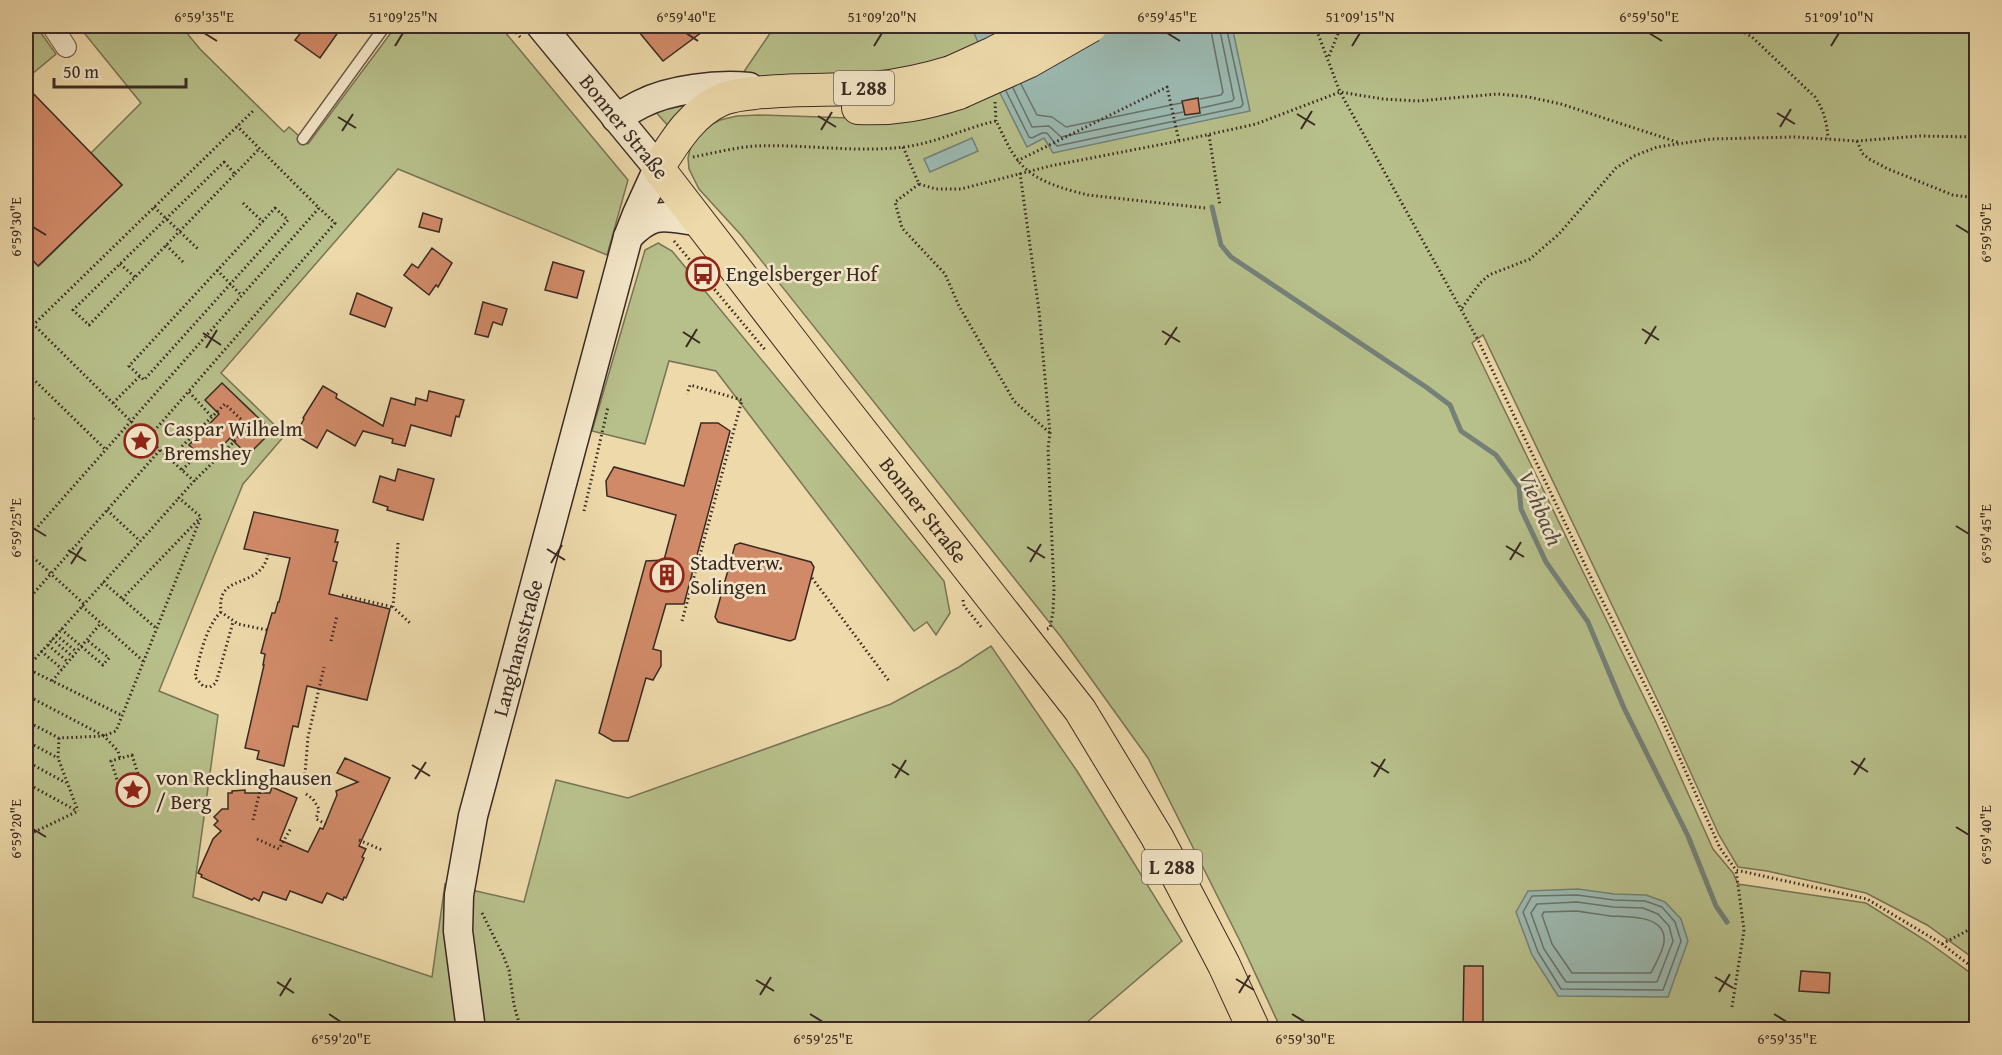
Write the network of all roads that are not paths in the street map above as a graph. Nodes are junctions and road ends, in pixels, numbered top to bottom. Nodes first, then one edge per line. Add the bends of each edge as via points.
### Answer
1 (52, 26) edge
2 (385, 26) edge
3 (541, 26) edge
4 (1045, 26) edge
5 (1091, 26) edge
6 (66, 47) dead end
7 (955, 82) junction
8 (775, 90) junction
9 (705, 111) junction
10 (616, 118) junction
11 (303, 140) dead end
12 (658, 168) junction
13 (698, 221) junction
14 (628, 237) junction
15 (471, 1029) edge
16 (1254, 1029) edge

1 - 6 street
2 - 11 lane
3 - 10 street, Bonner Straße / L 288
4 - 7 main road, L 288, bridge via 993,53
5 - 7 main road, L 288, bridge via 1028,62
7 - 8 main road, L 288
7 - 9 main road, L 288 via 924,104 874,109 761,105
8 - 9 main road, L 288 via 723,99
8 - 10 street, L 288 via 736,86 694,89 643,103
9 - 12 main road, L 288 via 681,133
10 - 12 street, Bonner Straße / L 288
12 - 13 main road, Bonner Straße / L 288
12 - 14 street, Langhansstraße
13 - 14 street via 658,216 641,224
13 - 16 main road, Bonner Straße / L 288 via 1080,710 1157,837
14 - 15 street, Langhansstraße via 473,816 459,895 458,931

